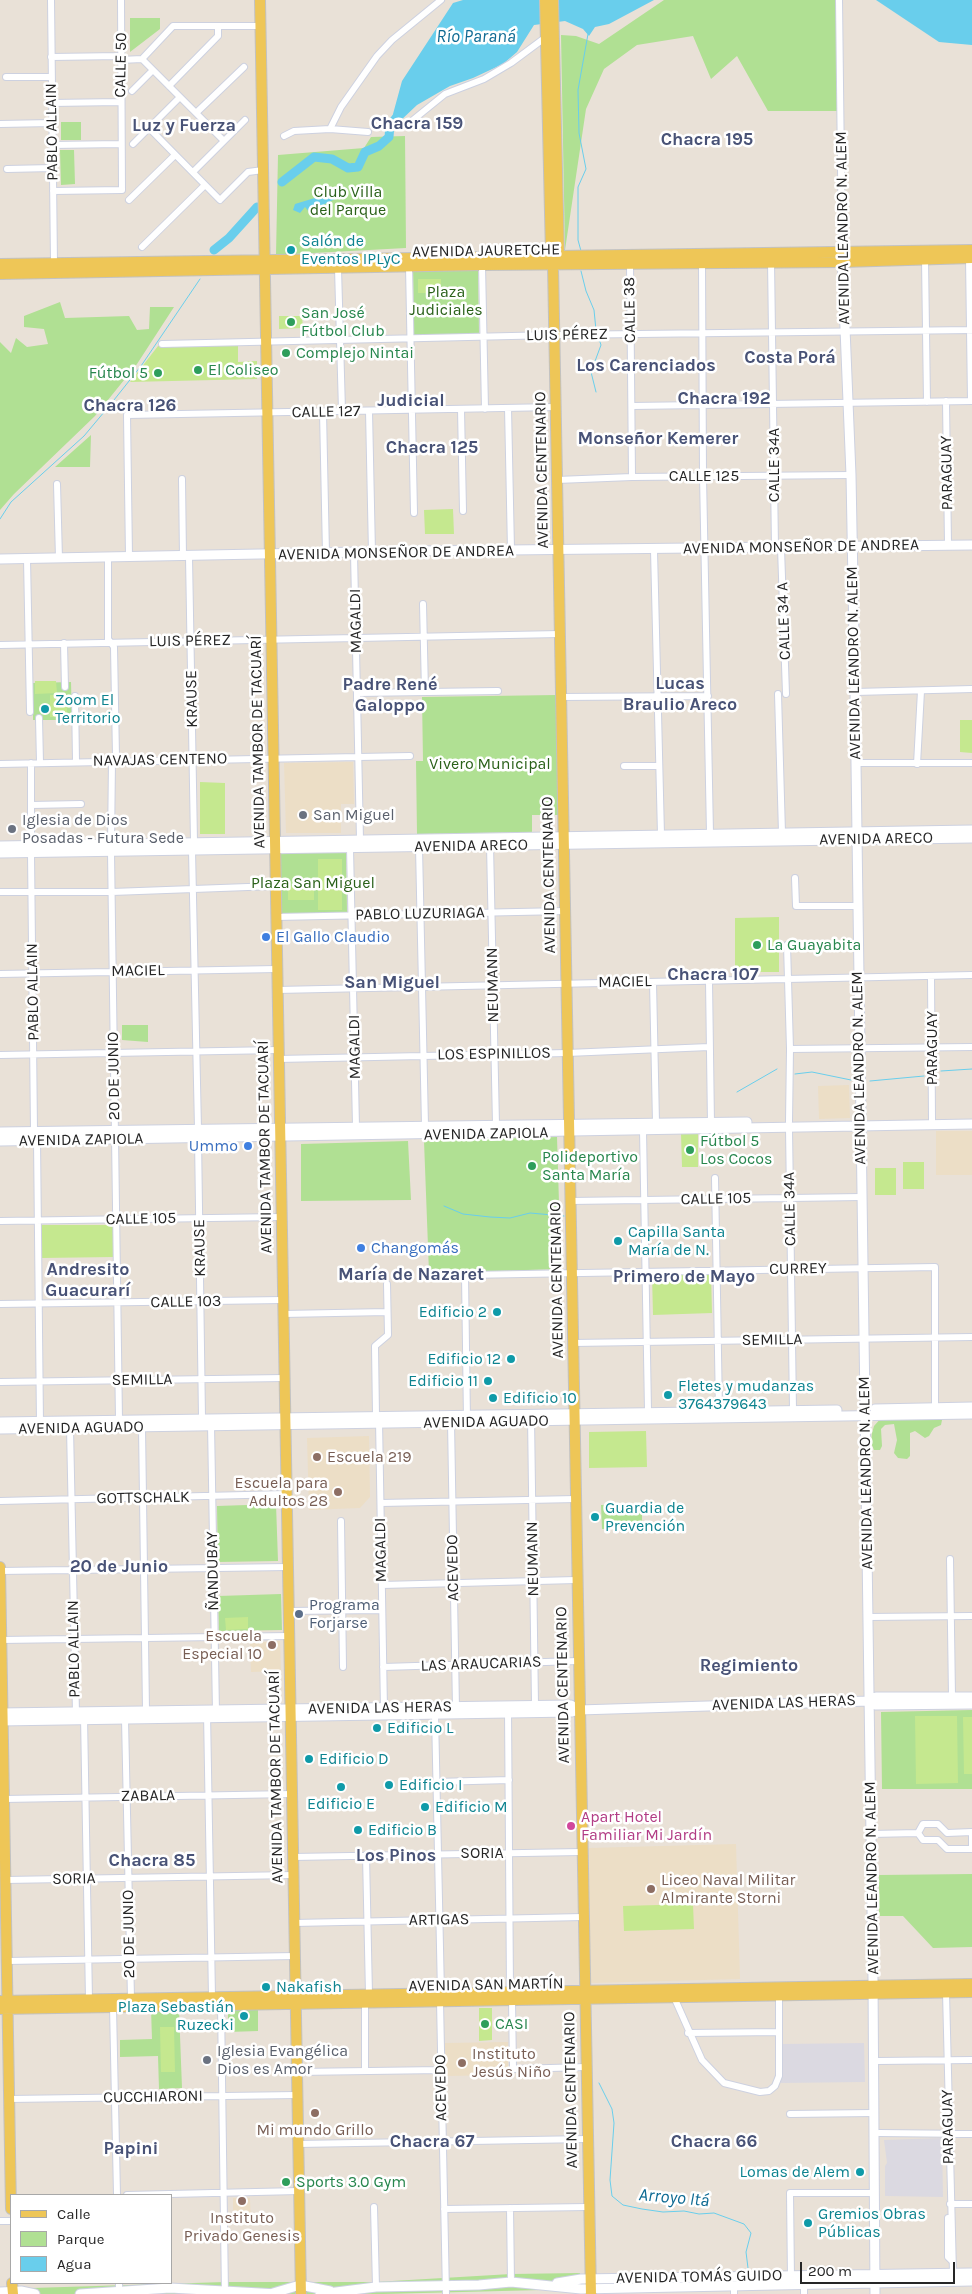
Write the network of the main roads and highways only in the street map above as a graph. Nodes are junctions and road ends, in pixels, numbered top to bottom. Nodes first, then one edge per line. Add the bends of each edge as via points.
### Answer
1 (260, 0) edge
2 (544, 0) edge
3 (552, 0) edge
4 (548, 30) junction
5 (971, 255) edge
6 (842, 256) junction
7 (555, 258) junction
8 (0, 264) edge
9 (265, 264) junction
10 (0, 274) edge
11 (972, 545) edge
12 (852, 547) junction
13 (559, 551) junction
14 (269, 555) junction
15 (0, 560) edge
16 (972, 830) edge
17 (856, 836) junction
18 (972, 838) edge
19 (564, 840) junction
20 (275, 845) junction
21 (0, 846) edge
22 (31, 849) junction
23 (0, 853) edge
24 (972, 1119) edge
25 (860, 1124) junction
26 (972, 1124) edge
27 (711, 1125) junction
28 (569, 1129) junction
29 (0, 1132) edge
30 (280, 1132) junction
31 (36, 1136) junction
32 (0, 1141) edge
33 (972, 1407) edge
34 (865, 1412) junction
35 (972, 1414) edge
36 (574, 1416) junction
37 (378, 1418) junction
38 (467, 1418) junction
39 (285, 1421) junction
40 (0, 1422) edge
41 (40, 1425) junction
42 (0, 1429) edge
43 (0, 1569) edge
44 (1, 1640) edge
45 (972, 1696) edge
46 (869, 1701) junction
47 (972, 1704) edge
48 (508, 1709) junction
49 (456, 1710) junction
50 (579, 1710) junction
51 (384, 1711) junction
52 (290, 1713) junction
53 (212, 1714) junction
54 (80, 1716) junction
55 (1, 1717) edge
56 (2, 1760) edge
57 (2, 1840) edge
58 (3, 1921) edge
59 (972, 1984) edge
60 (874, 1991) junction
61 (972, 1992) edge
62 (584, 1995) junction
63 (296, 2000) junction
64 (4, 2005) edge
65 (5, 2083) edge
66 (5, 2150) edge
67 (10, 2194) edge
68 (972, 2273) edge
69 (878, 2279) junction
70 (791, 2280) junction
71 (972, 2282) edge
72 (119, 2287) edge
73 (590, 2287) edge
74 (13, 2289) edge
75 (804, 2289) edge
76 (301, 2290) edge
77 (446, 2290) edge
78 (734, 2290) edge
79 (159, 2291) edge
80 (663, 2291) edge
81 (0, 2292) edge
82 (331, 2292) junction
83 (225, 2293) edge
84 (35, 2294) edge
85 (80, 2294) edge
86 (96, 2294) edge
87 (275, 2294) edge
88 (320, 2294) edge
89 (875, 2294) edge
90 (880, 2294) edge

1 - 9 main road, AVENIDA TAMBOR DE TACUARÍ
2 - 4 main road, AVENIDA CENTENARIO
3 - 4 main road, AVENIDA CENTENARIO
4 - 7 main road, AVENIDA CENTENARIO
5 - 6 main road, AVENIDA JAURETCHE
5 - 6 main road, AVENIDA JAURETCHE via 925,259
6 - 7 main road, AVENIDA JAURETCHE
6 - 7 main road, AVENIDA JAURETCHE via 630,264
6 - 12 main road, AVENIDA LEANDRO N. ALEM
7 - 9 main road, AVENIDA JAURETCHE
7 - 9 main road, AVENIDA JAURETCHE via 409,267
7 - 13 main road, AVENIDA CENTENARIO
8 - 9 main road, AVENIDA JAURETCHE
9 - 10 main road, AVENIDA JAURETCHE
9 - 14 main road, AVENIDA TAMBOR DE TACUARÍ
11 - 12 main road, AVENIDA MONSEÑOR DE ANDREA
12 - 13 main road, AVENIDA MONSEÑOR DE ANDREA
12 - 17 main road, AVENIDA LEANDRO N. ALEM
13 - 14 main road, AVENIDA MONSEÑOR DE ANDREA
13 - 19 main road, AVENIDA CENTENARIO
14 - 15 main road, AVENIDA MONSEÑOR DE ANDREA
14 - 20 main road, AVENIDA TAMBOR DE TACUARÍ
16 - 17 main road, AVENIDA ARECO
17 - 18 main road, AVENIDA ARECO
17 - 19 main road, AVENIDA ARECO
17 - 19 main road, AVENIDA ARECO via 782,833
17 - 25 main road, AVENIDA LEANDRO N. ALEM
19 - 20 main road, AVENIDA ARECO via 360,840
19 - 20 main road, AVENIDA ARECO via 490,846 350,848
19 - 28 main road, AVENIDA CENTENARIO
20 - 22 main road, AVENIDA ARECO
20 - 30 main road, AVENIDA TAMBOR DE TACUARÍ
21 - 22 main road, AVENIDA ARECO
22 - 23 main road, AVENIDA ARECO
24 - 25 main road, AVENIDA ZAPIOLA
25 - 26 main road, AVENIDA ZAPIOLA
25 - 27 main road, AVENIDA ZAPIOLA
25 - 34 main road, AVENIDA LEANDRO N. ALEM
27 - 28 main road, AVENIDA ZAPIOLA via 643,1130
27 - 28 main road, AVENIDA ZAPIOLA via 656,1123
28 - 30 main road, AVENIDA ZAPIOLA
28 - 30 main road, AVENIDA ZAPIOLA via 496,1125 356,1127
28 - 36 main road, AVENIDA CENTENARIO
29 - 31 main road, AVENIDA ZAPIOLA
30 - 31 main road, AVENIDA ZAPIOLA
30 - 39 main road, AVENIDA TAMBOR DE TACUARÍ
31 - 32 main road, AVENIDA ZAPIOLA
33 - 34 main road, AVENIDA AGUADO
34 - 35 main road, AVENIDA AGUADO
34 - 36 main road, AVENIDA AGUADO
34 - 36 main road, AVENIDA AGUADO via 648,1411
34 - 46 main road, AVENIDA LEANDRO N. ALEM
36 - 38 main road, AVENIDA AGUADO
36 - 50 main road, AVENIDA CENTENARIO
37 - 38 main road, AVENIDA AGUADO
37 - 38 main road, AVENIDA AGUADO via 451,1422
37 - 39 main road, AVENIDA AGUADO
39 - 41 main road, AVENIDA AGUADO via 202,1418
39 - 41 main road, AVENIDA AGUADO via 142,1427
39 - 52 main road, AVENIDA TAMBOR DE TACUARÍ
40 - 41 main road, AVENIDA AGUADO
41 - 42 main road, AVENIDA AGUADO
43 - 44 main road
44 - 55 main road
45 - 46 main road, AVENIDA LAS HERAS via 876,1697
46 - 47 main road, AVENIDA LAS HERAS via 876,1706
46 - 50 main road, AVENIDA LAS HERAS
46 - 60 main road, AVENIDA LEANDRO N. ALEM
48 - 49 main road, AVENIDA LAS HERAS
48 - 50 main road, AVENIDA LAS HERAS
48 - 50 main road, AVENIDA LAS HERAS via 571,1705
49 - 51 main road, AVENIDA LAS HERAS
49 - 51 main road, AVENIDA LAS HERAS via 436,1714
50 - 62 main road, AVENIDA CENTENARIO
51 - 52 main road, AVENIDA LAS HERAS
52 - 53 main road, AVENIDA LAS HERAS
52 - 63 main road, AVENIDA TAMBOR DE TACUARÍ
53 - 54 main road, AVENIDA LAS HERAS via 124,1719
53 - 54 main road, AVENIDA LAS HERAS via 146,1711
54 - 55 main road, AVENIDA LAS HERAS
55 - 56 main road
56 - 57 main road
57 - 58 main road via 6,1880
58 - 64 main road via 7,1961
59 - 60 main road, AVENIDA SAN MARTÍN
60 - 61 main road, AVENIDA SAN MARTÍN
60 - 62 main road, AVENIDA SAN MARTÍN
60 - 62 main road, AVENIDA SAN MARTÍN via 674,1997
60 - 69 main road, AVENIDA LEANDRO N. ALEM via 879,2133
60 - 69 main road, AVENIDA LEANDRO N. ALEM via 874,2193
62 - 63 main road, AVENIDA SAN MARTÍN
62 - 73 main road, AVENIDA CENTENARIO
63 - 64 main road, AVENIDA SAN MARTÍN via 113,2007
63 - 64 main road, AVENIDA SAN MARTÍN via 212,1997
63 - 76 main road, AVENIDA TAMBOR DE TACUARÍ
64 - 65 main road
65 - 66 main road via 9,2099
66 - 67 main road
68 - 69 main road, AVENIDA TOMÁS GUIDO
69 - 70 main road, AVENIDA TOMÁS GUIDO
69 - 71 main road, AVENIDA TOMÁS GUIDO
69 - 75 main road, AVENIDA TOMÁS GUIDO
69 - 89 main road, AVENIDA LEANDRO N. ALEM
69 - 90 main road, AVENIDA LEANDRO N. ALEM
70 - 73 main road, AVENIDA TOMÁS GUIDO
70 - 75 main road, AVENIDA TOMÁS GUIDO
70 - 78 main road, AVENIDA TOMÁS GUIDO
72 - 79 main road, AVENIDA TOMÁS GUIDO
72 - 86 main road, AVENIDA TOMÁS GUIDO
73 - 77 main road, AVENIDA TOMÁS GUIDO via 511,2282
73 - 80 main road, AVENIDA TOMÁS GUIDO
74 - 81 main road
74 - 84 main road
76 - 82 main road, AVENIDA TOMÁS GUIDO
76 - 87 main road, AVENIDA TOMÁS GUIDO
77 - 82 main road, AVENIDA TOMÁS GUIDO via 415,2286
78 - 80 main road, AVENIDA TOMÁS GUIDO
79 - 83 main road, AVENIDA TOMÁS GUIDO
82 - 88 main road, AVENIDA TOMÁS GUIDO
83 - 87 main road, AVENIDA TOMÁS GUIDO
85 - 86 main road, AVENIDA TOMÁS GUIDO

